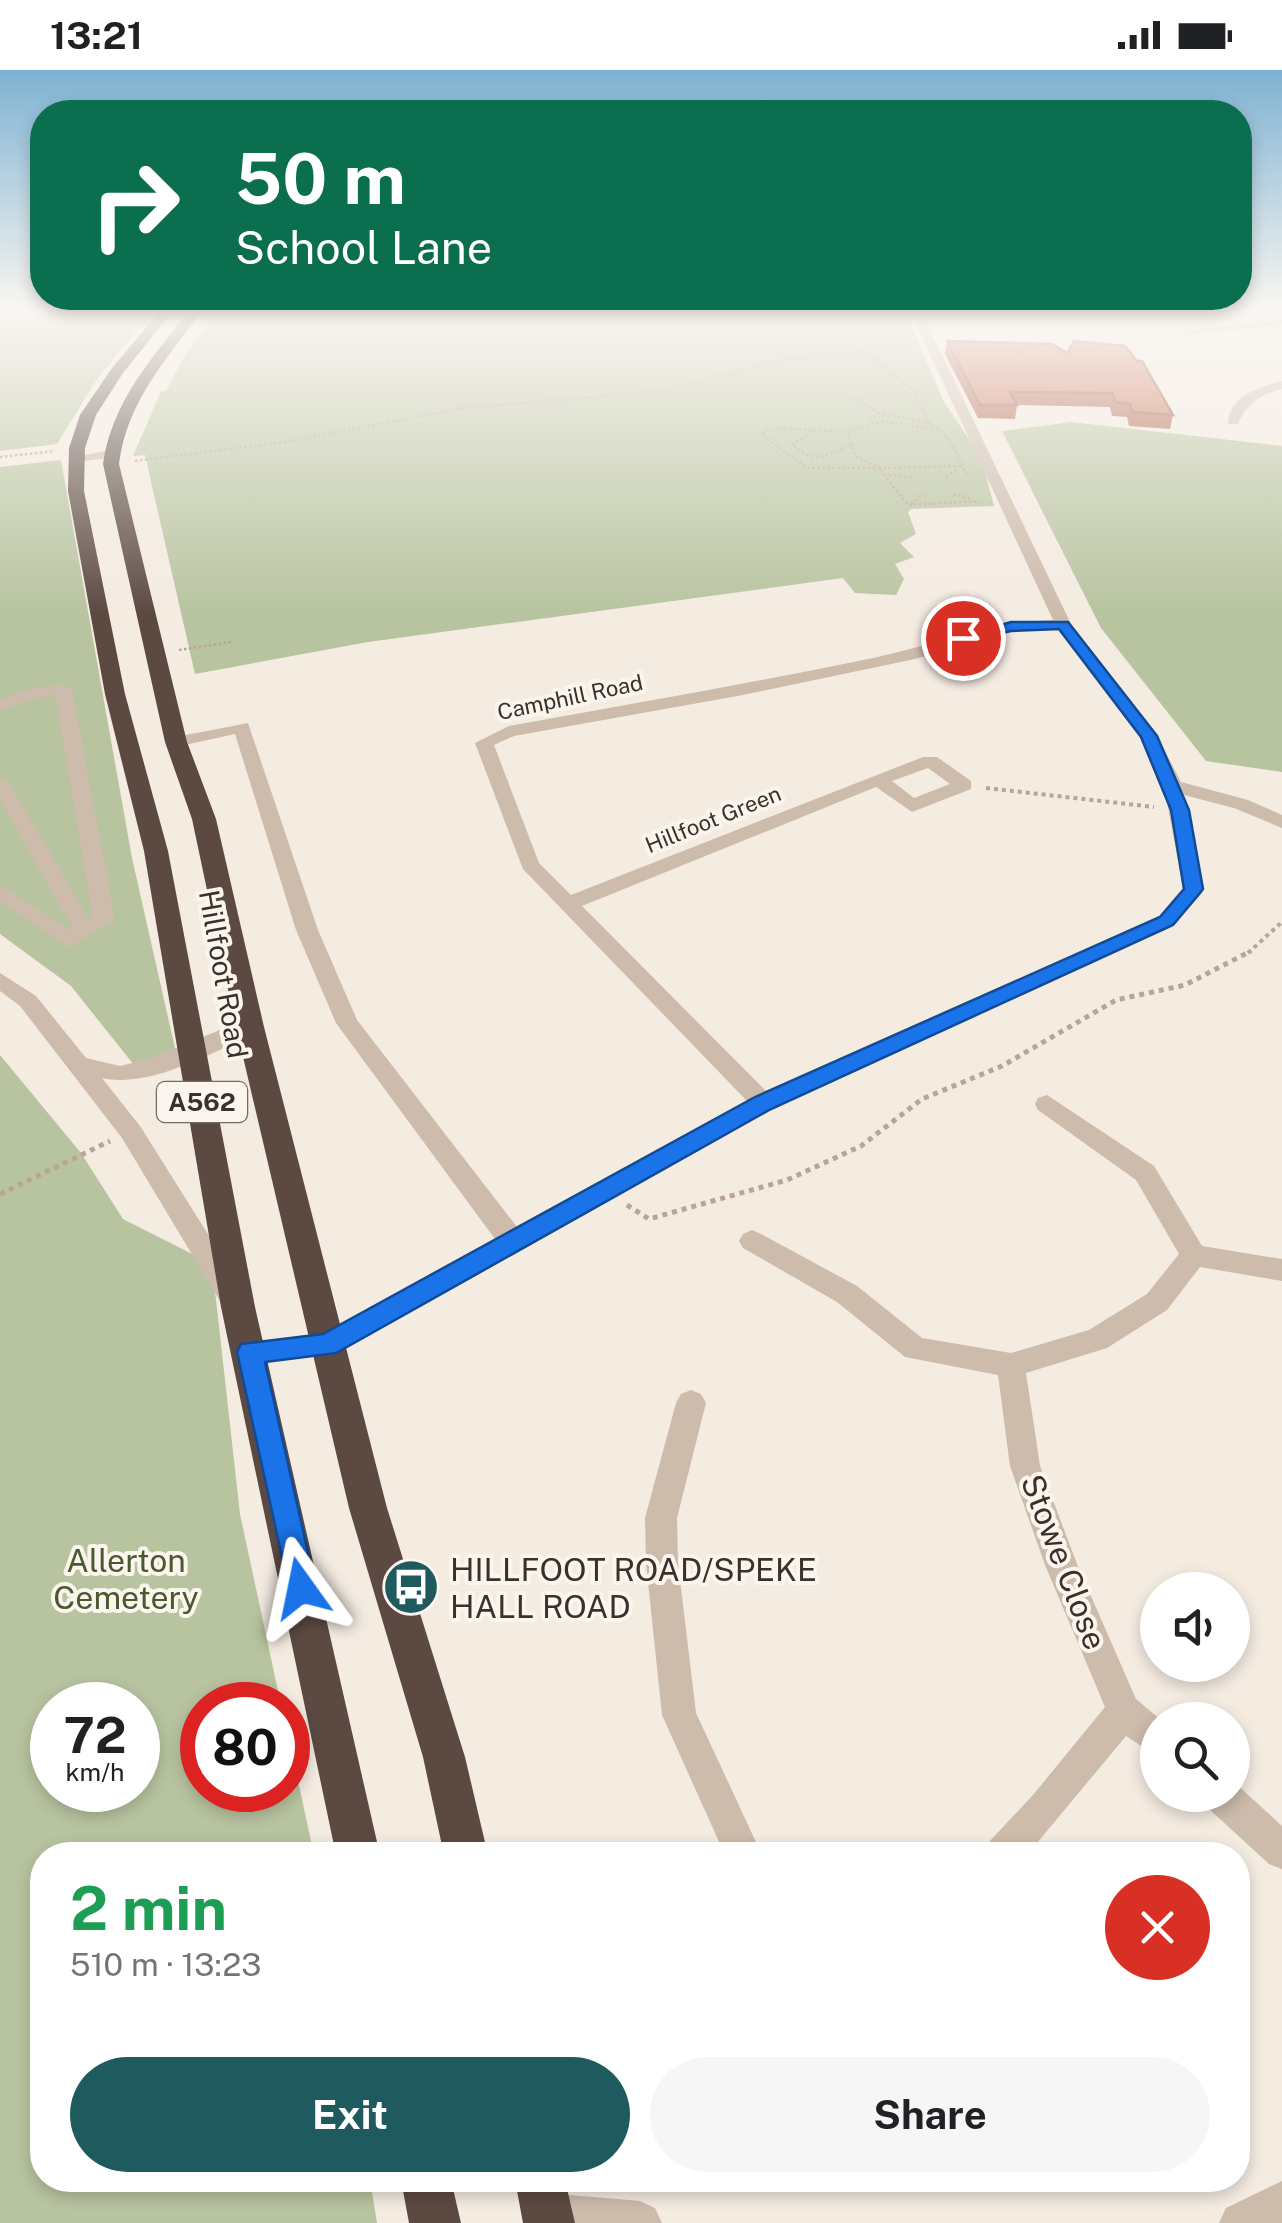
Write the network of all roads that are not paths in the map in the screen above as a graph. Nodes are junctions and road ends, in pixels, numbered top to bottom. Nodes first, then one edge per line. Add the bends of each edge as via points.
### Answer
1 (90, 411) edge
2 (123, 411) edge
3 (971, 411) edge
4 (1236, 411) edge
5 (1233, 421) dead end
6 (77, 453) junction
7 (111, 459) junction
8 (1063, 625) junction
9 (0, 706) edge
10 (176, 742) junction
11 (878, 779) junction
12 (0, 783) edge
13 (1172, 786) junction
14 (1282, 822) edge
15 (0, 890) edge
16 (566, 905) junction
17 (84, 929) junction
18 (0, 980) edge
19 (250, 1027) junction
20 (193, 1050) junction
21 (80, 1066) junction
22 (763, 1103) junction
23 (1047, 1104) dead end
24 (512, 1241) junction
25 (752, 1241) dead end
26 (1194, 1255) junction
27 (1282, 1270) edge
28 (238, 1306) junction
29 (327, 1345) junction
30 (250, 1352) junction
31 (1011, 1366) junction
32 (691, 1403) dead end
33 (1124, 1711) junction
34 (1140, 1725) edge
35 (1242, 1812) edge
36 (355, 1842) edge
37 (463, 1842) edge
38 (738, 1842) edge
39 (1014, 1842) edge
40 (1281, 1846) edge
41 (429, 2192) edge
42 (1282, 2202) edge
43 (540, 2210) edge
44 (435, 2223) edge
45 (640, 2223) edge
46 (1241, 2223) edge

1 - 6 highway, Hillfoot Road / A562
2 - 7 highway, Hillfoot Road / A562
3 - 8 street
4 - 5 street
6 - 7 street
6 - 20 highway, Hillfoot Road / A562 via 76,491 112,678 156,851
7 - 10 highway, Hillfoot Road / A562
8 - 13 street via 1148,736
8 - 16 street, Camphill Road via 1011,626 877,662 509,731 484,744 530,865
9 - 17 street via 63,689 104,920
10 - 19 highway, Hillfoot Road / A562 via 204,819
10 - 24 street via 242,727 307,930 347,1023
11 - 11 street, Hillfoot Green via 930,761 964,786 912,806
11 - 16 street, Hillfoot Green
12 - 17 street
13 - 14 street
13 - 22 street via 1193,889 1166,921
15 - 17 street via 68,940
16 - 22 street, Camphill Road
18 - 21 street via 28,1001
19 - 20 street
19 - 29 highway, Hillfoot Road / A562
20 - 21 street via 120,1074
20 - 28 highway, Hillfoot Road / A562
21 - 28 street via 131,1132
22 - 24 street
23 - 26 street via 1145,1173
24 - 29 street
25 - 31 street via 848,1294 915,1349
26 - 27 street
26 - 31 street via 1157,1302 1097,1340
28 - 30 highway, Hillfoot Road / A562
29 - 30 street
29 - 37 highway, Hillfoot Road / A562
30 - 36 highway, Hillfoot Road / A562
31 - 33 street, Stowe Close via 1025,1466
32 - 38 street via 661,1518 678,1714
33 - 34 street, Stowe Close
33 - 39 street
35 - 40 street
41 - 44 highway
42 - 46 street
43 - 45 street

